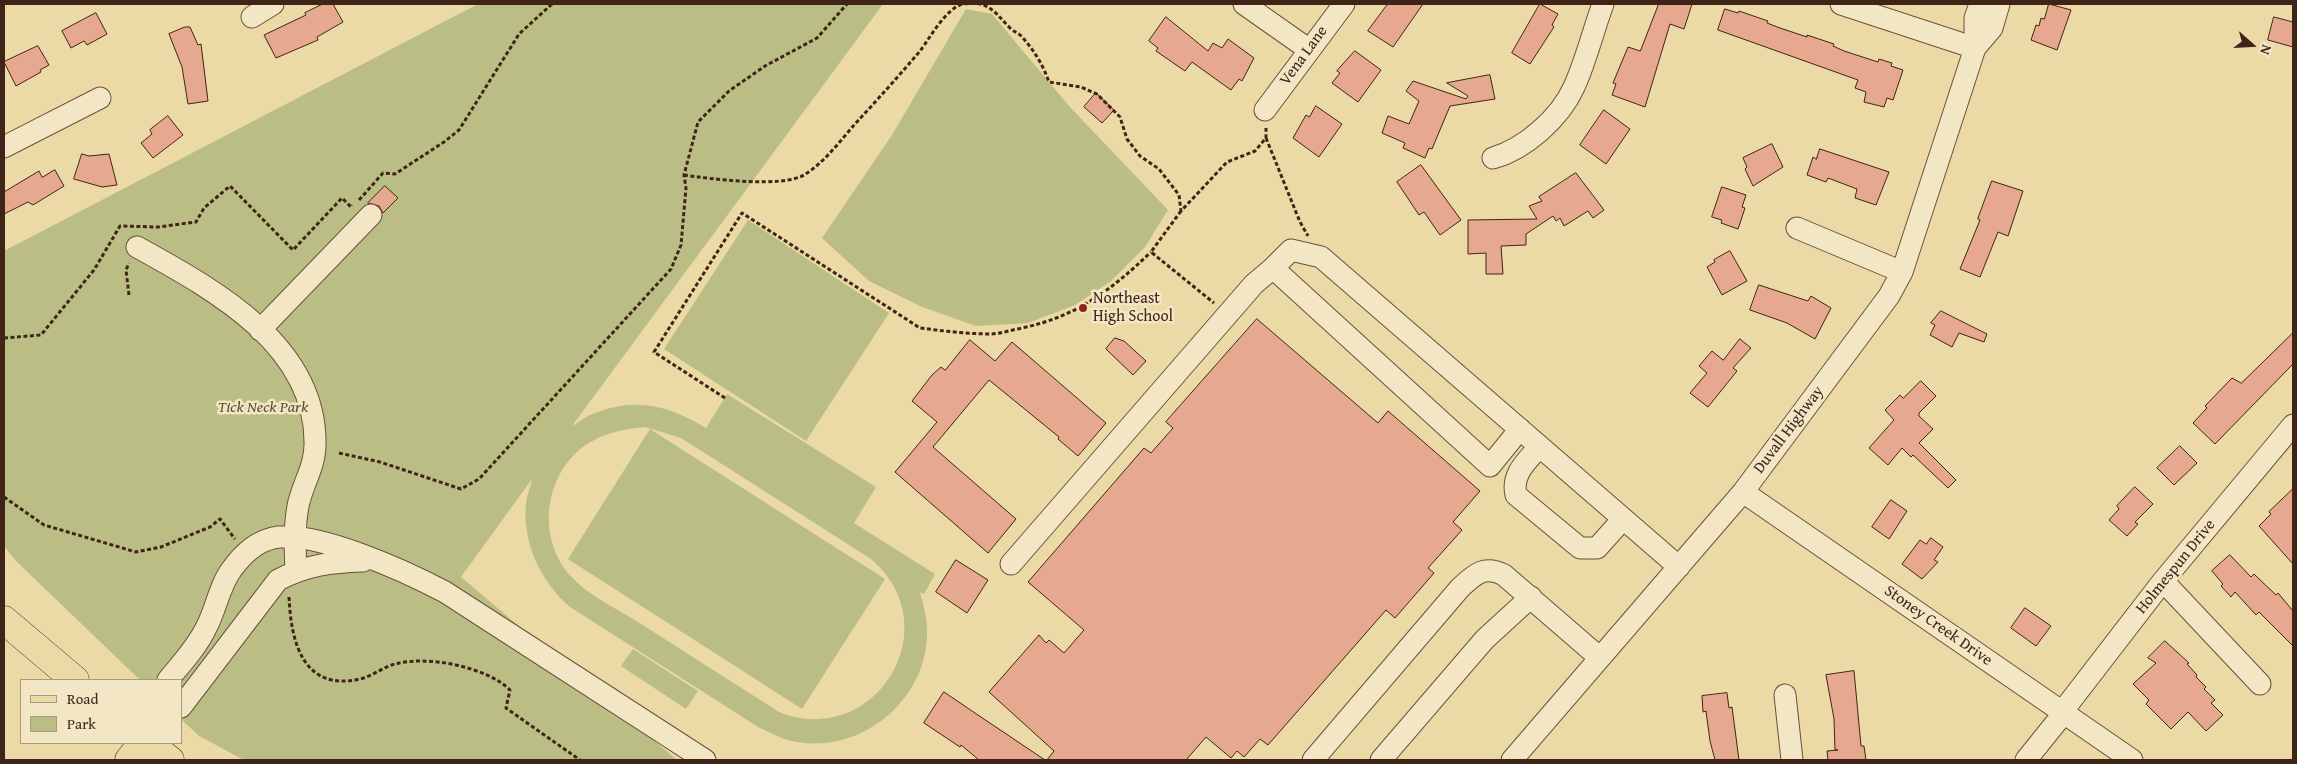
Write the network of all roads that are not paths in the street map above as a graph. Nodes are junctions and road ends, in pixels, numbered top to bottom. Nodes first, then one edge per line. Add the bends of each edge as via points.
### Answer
1 (273, 4) edge
2 (1244, 4) edge
3 (1344, 4) edge
4 (1603, 4) edge
5 (1841, 4) edge
6 (1980, 4) edge
7 (1999, 4) edge
8 (252, 17) dead end
9 (1975, 48) junction
10 (1308, 49) junction
11 (100, 98) dead end
12 (1265, 110) road end
13 (4, 147) edge
14 (1493, 158) dead end
15 (371, 215) dead end
16 (1797, 228) dead end
17 (137, 247) dead end
18 (1273, 268) junction
19 (1902, 272) junction
20 (260, 330) junction
21 (2293, 425) edge
22 (1520, 429) junction
23 (1540, 446) junction
24 (1743, 492) junction
25 (1623, 519) junction
26 (294, 537) junction
27 (378, 560) junction
28 (1011, 564) dead end
29 (1679, 567) junction
30 (296, 571) junction
31 (2162, 581) junction
32 (1531, 597) junction
33 (4, 620) edge
34 (1600, 658) junction
35 (73, 679) edge
36 (169, 679) edge
37 (2260, 684) dead end
38 (1785, 695) dead end
39 (182, 706) edge
40 (2063, 713) junction
41 (142, 744) edge
42 (149, 744) edge
43 (129, 760) edge
44 (170, 760) edge
45 (705, 760) edge
46 (1313, 760) edge
47 (1381, 760) edge
48 (1512, 760) edge
49 (1792, 760) edge
50 (2026, 760) edge
51 (2132, 760) edge

1 - 8 street
2 - 10 street
3 - 10 street, Vena Lane
4 - 14 street via 1574,87 1562,105 1530,140 1507,154
5 - 9 street
6 - 9 street, Duvall Highway via 1975,18
7 - 9 street, Duvall Highway via 1992,28
9 - 19 street, Duvall Highway
10 - 12 street, Vena Lane
11 - 13 street
15 - 20 street
16 - 19 street
17 - 20 street via 222,299
18 - 22 street via 1290,250 1321,257
18 - 22 street via 1490,466
18 - 28 street via 1227,314
19 - 24 street, Duvall Highway via 1889,296
20 - 26 street via 285,355 299,375 314,423 315,450 298,505
21 - 31 street, Holmespun Drive
22 - 23 street
23 - 25 street
23 - 25 street via 1520,470 1514,487 1516,495 1580,548 1597,548
24 - 29 street, Duvall Highway
24 - 40 street, Stoney Creek Drive
25 - 29 street
26 - 27 street
26 - 30 street
26 - 36 street via 272,538 241,558 230,571 206,629
27 - 30 street via 325,563
27 - 45 street via 445,592
29 - 34 street, Duvall Highway
30 - 39 street via 278,580
31 - 37 street
31 - 40 street, Holmespun Drive
32 - 34 street
32 - 46 street via 1510,579 1493,570 1482,571 1470,578
32 - 47 street via 1485,639
33 - 35 main road
34 - 48 street, Duvall Highway
38 - 49 street
40 - 50 street, Holmespun Drive
40 - 51 street, Stoney Creek Drive
41 - 43 main road
42 - 44 main road

